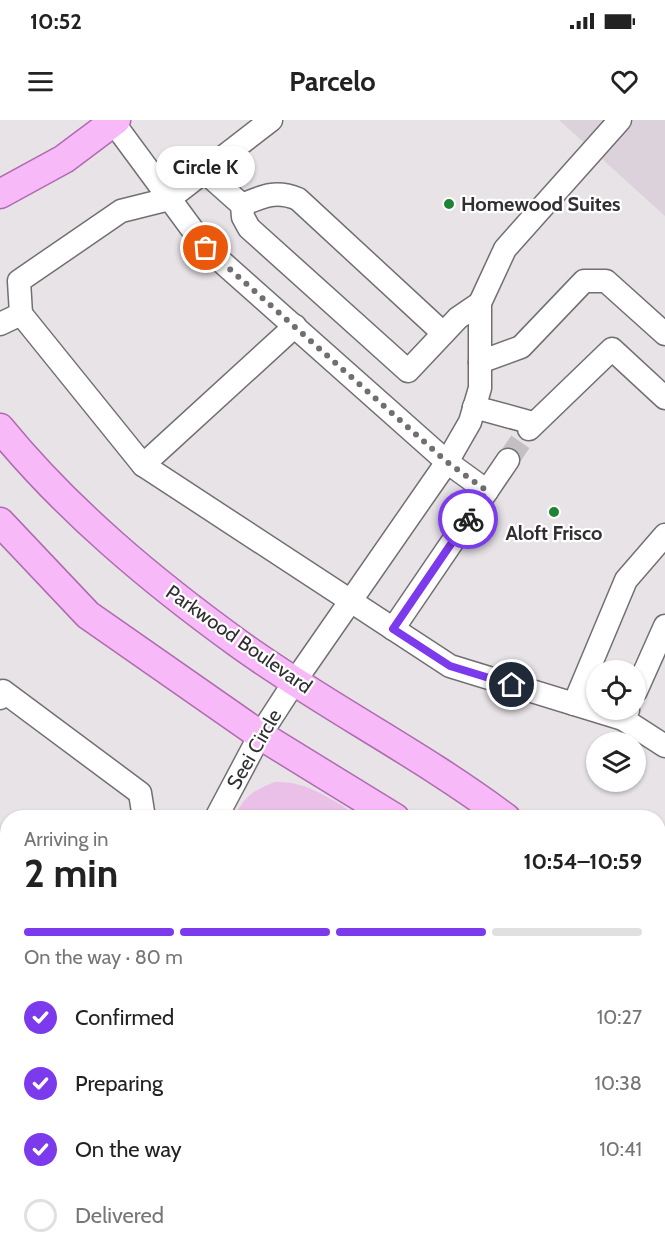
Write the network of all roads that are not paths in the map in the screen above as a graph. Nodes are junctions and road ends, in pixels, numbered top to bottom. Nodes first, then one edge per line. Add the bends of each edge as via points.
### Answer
1 (271, 120) edge
2 (620, 120) edge
3 (114, 121) edge
4 (206, 172) junction
5 (0, 194) edge
6 (169, 199) junction
7 (242, 205) junction
8 (480, 303) junction
9 (21, 314) junction
10 (0, 324) edge
11 (295, 326) junction
12 (443, 333) junction
13 (665, 334) edge
14 (480, 362) junction
15 (665, 398) edge
16 (474, 407) junction
17 (0, 428) edge
18 (508, 460) tunnel mouth
19 (447, 462) junction
20 (143, 465) junction
21 (487, 491) junction
22 (0, 522) edge
23 (665, 534) edge
24 (351, 602) junction
25 (665, 626) edge
26 (393, 629) junction
27 (646, 669) edge
28 (294, 681) junction
29 (0, 698) edge
30 (574, 704) junction
31 (586, 706) edge
32 (633, 720) edge
33 (260, 735) junction
34 (665, 746) edge
35 (143, 810) edge
36 (220, 810) edge
37 (382, 810) edge
38 (495, 810) edge

1 - 4 street
2 - 8 street via 504,249
3 - 5 main road via 64,159
3 - 6 street
4 - 6 street
4 - 7 street
6 - 9 street via 121,211 19,281
6 - 11 street via 206,248
7 - 12 street via 282,192 298,199
7 - 12 street via 249,228 408,372
8 - 12 street
8 - 14 street, Seei Circle
9 - 10 street
9 - 20 street
11 - 19 street
11 - 20 street
13 - 14 street via 606,281 584,281 521,347
14 - 16 street, Seei Circle via 480,388
15 - 16 street via 612,350 531,426
16 - 19 street, Seei Circle via 470,422
17 - 28 main road, Parkwood Boulevard via 38,473 133,561 239,645
18 - 21 street
19 - 21 street
19 - 24 street, Seei Circle
20 - 24 street
21 - 26 street
22 - 33 main road via 88,615
23 - 30 street via 626,580
24 - 26 street
24 - 28 street, Seei Circle
25 - 27 street
26 - 30 street via 450,666
28 - 33 street, Seei Circle
28 - 38 main road, Parkwood Boulevard via 417,756
29 - 35 street via 3,691 140,793
30 - 31 street
32 - 34 street
33 - 36 street, Seei Circle
33 - 37 main road

